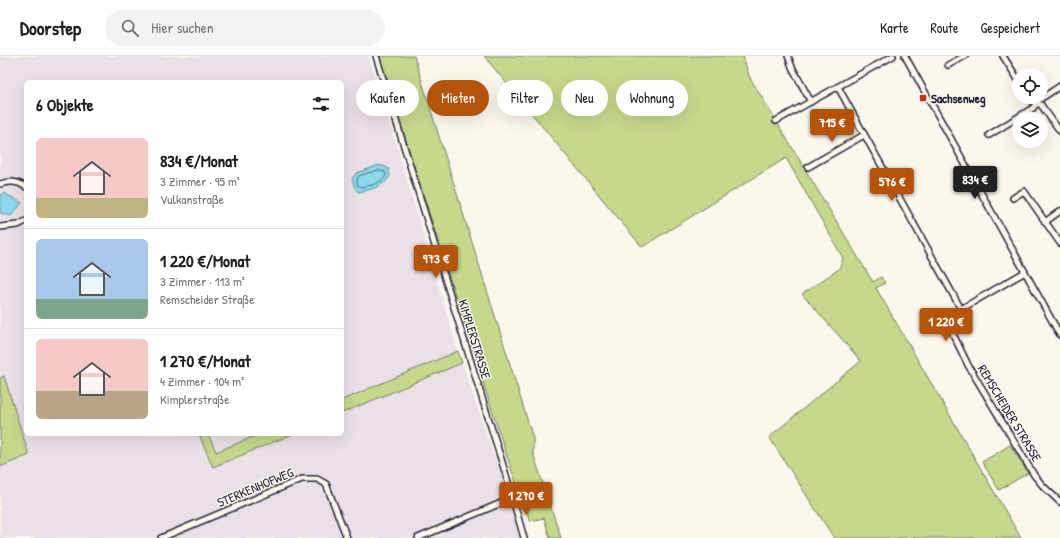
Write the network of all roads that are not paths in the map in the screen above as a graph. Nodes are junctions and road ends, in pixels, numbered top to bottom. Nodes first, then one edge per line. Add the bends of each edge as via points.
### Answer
1 (376, 56) edge
2 (788, 56) edge
3 (893, 56) edge
4 (905, 56) edge
5 (965, 56) edge
6 (1002, 56) edge
7 (948, 66) dead end
8 (1012, 71) edge
9 (1060, 86) edge
10 (838, 87) junction
11 (1048, 94) edge
12 (811, 102) junction
13 (1035, 104) edge
14 (1038, 104) edge
15 (776, 121) dead end
16 (1060, 130) edge
17 (864, 135) junction
18 (990, 135) dead end
19 (808, 167) dead end
20 (0, 184) edge
21 (24, 186) edge
22 (1013, 198) dead end
23 (1060, 211) edge
24 (24, 222) edge
25 (1045, 222) junction
26 (0, 227) edge
27 (1060, 243) edge
28 (1025, 272) junction
29 (961, 308) junction
30 (1060, 335) edge
31 (513, 498) junction
32 (1060, 502) edge
33 (161, 538) edge
34 (348, 538) edge
35 (418, 538) edge
36 (524, 538) edge

1 - 31 street, KIMPLERSTRASSE
2 - 12 street
3 - 10 street
4 - 28 street
5 - 7 street
6 - 8 street
9 - 11 street
10 - 12 street
10 - 17 street
12 - 15 street
13 - 18 street
14 - 16 street
17 - 19 street
17 - 29 street
20 - 21 street via 13,182
22 - 25 street via 1024,191
23 - 25 street
24 - 26 street
25 - 27 street
28 - 29 street, REMSCHEIDER STRASSE
28 - 30 street
29 - 32 street, REMSCHEIDER STRASSE via 950,324 955,342 1034,475
31 - 35 street
31 - 36 street, KIMPLERSTRASSE
33 - 34 street, STERKENHOFWEG via 302,479 317,479 326,484

